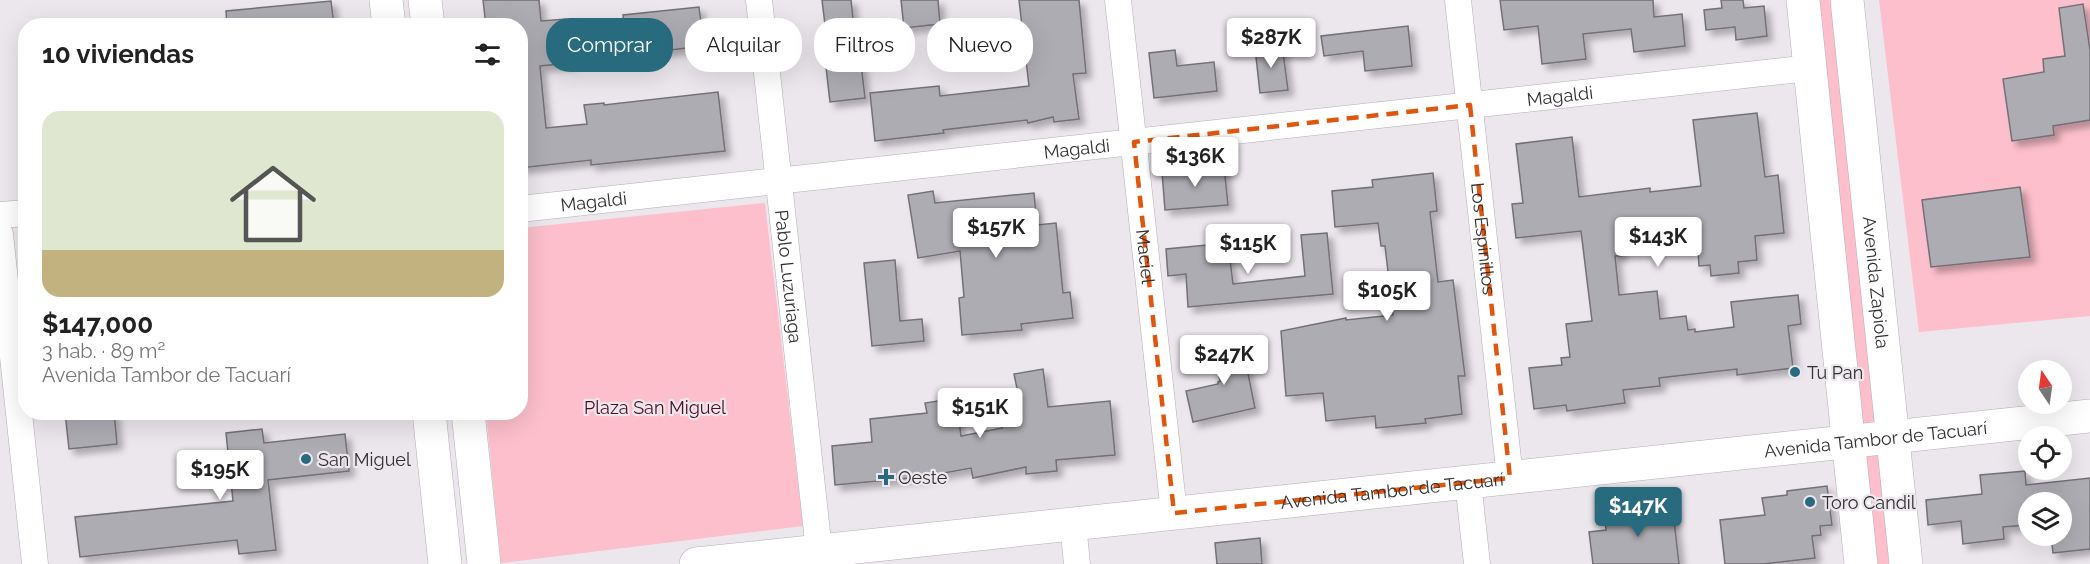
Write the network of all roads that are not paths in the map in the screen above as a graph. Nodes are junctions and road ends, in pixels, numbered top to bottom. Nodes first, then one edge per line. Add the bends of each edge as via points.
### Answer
1 (386, 0) edge
2 (425, 0) edge
3 (759, 0) edge
4 (1118, 0) edge
5 (1458, 0) edge
6 (1803, 0) edge
7 (1848, 0) edge
8 (388, 18) edge
9 (427, 18) edge
10 (1810, 68) junction
11 (1470, 105) junction
12 (1134, 142) junction
13 (779, 181) junction
14 (528, 208) edge
15 (18, 214) edge
16 (0, 215) edge
17 (0, 234) edge
18 (18, 404) edge
19 (2090, 416) edge
20 (20, 420) edge
21 (430, 420) edge
22 (469, 420) edge
23 (1893, 437) junction
24 (1849, 442) junction
25 (1510, 478) junction
26 (1468, 482) junction
27 (1174, 513) junction
28 (1072, 524) junction
29 (819, 551) junction
30 (35, 564) edge
31 (445, 564) edge
32 (484, 564) edge
33 (696, 564) edge
34 (1077, 564) edge
35 (1476, 564) edge
36 (1861, 564) edge
37 (1906, 564) edge

1 - 8 main road
2 - 9 main road
3 - 13 street, Pablo Luzuriaga
4 - 12 street, Maciel
5 - 11 street, Los Espinillos
6 - 10 main road
7 - 23 main road, Avenida Zapiola
10 - 11 street, Magaldi
10 - 24 main road
11 - 12 street, Magaldi
11 - 25 street, Los Espinillos
12 - 13 street, Magaldi
12 - 27 street, Maciel
13 - 14 street, Magaldi
13 - 29 street, Pablo Luzuriaga
15 - 16 street
17 - 18 street
19 - 23 main road, Avenida Tambor de Tacuarí
20 - 30 street
21 - 31 main road
22 - 32 main road
23 - 24 main road, Avenida Tambor de Tacuarí
23 - 37 main road, Avenida Zapiola
24 - 25 main road, Avenida Tambor de Tacuarí
24 - 36 main road
25 - 26 main road, Avenida Tambor de Tacuarí
26 - 27 main road, Avenida Tambor de Tacuarí
26 - 35 street
27 - 28 main road, Avenida Tambor de Tacuarí
28 - 29 main road, Avenida Tambor de Tacuarí
28 - 34 street
29 - 33 main road, Avenida Tambor de Tacuarí

